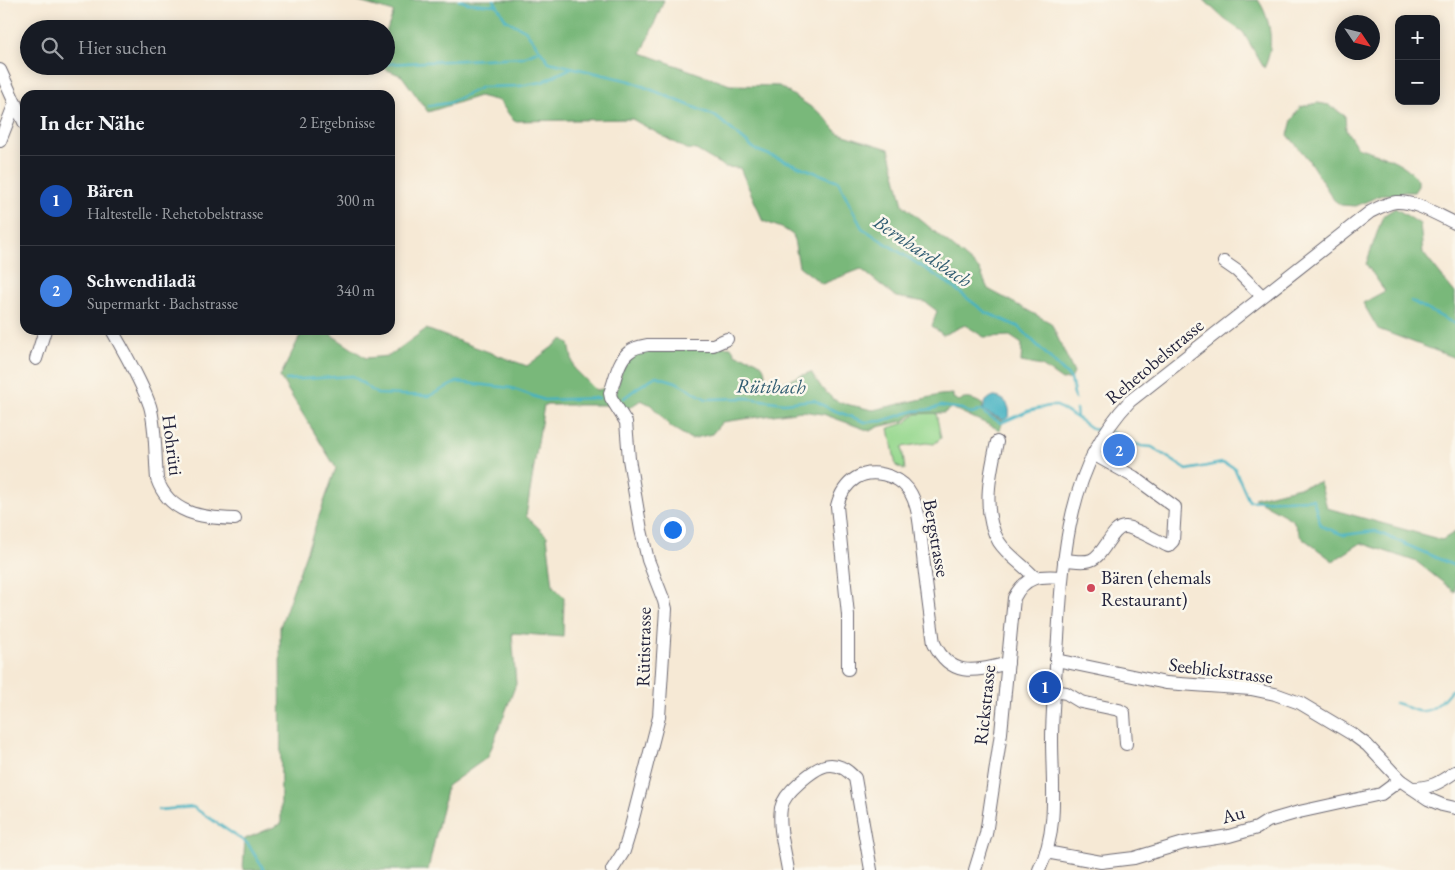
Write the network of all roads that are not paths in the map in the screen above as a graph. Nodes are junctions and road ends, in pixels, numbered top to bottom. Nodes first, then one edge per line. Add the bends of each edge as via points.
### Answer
1 (0, 70) edge
2 (16, 102) junction
3 (20, 112) edge
4 (0, 141) edge
5 (1455, 223) edge
6 (1224, 262) dead end
7 (1262, 296) junction
8 (43, 335) edge
9 (115, 335) edge
10 (727, 339) dead end
11 (36, 358) dead end
12 (997, 442) dead end
13 (1093, 454) junction
14 (235, 519) dead end
15 (1064, 560) junction
16 (1062, 577) junction
17 (1035, 578) junction
18 (1056, 660) junction
19 (1008, 663) junction
20 (848, 669) dead end
21 (1054, 691) junction
22 (1126, 744) dead end
23 (1455, 772) edge
24 (1400, 780) junction
25 (1412, 788) junction
26 (1455, 808) edge
27 (1046, 852) junction
28 (612, 870) edge
29 (788, 870) edge
30 (871, 870) edge
31 (975, 870) edge
32 (1039, 870) edge

1 - 2 street
2 - 3 street
2 - 4 street
5 - 7 street, Rehetobelstrasse via 1417,206 1396,202 1383,205 1356,222
6 - 7 street
7 - 13 street, Rehetobelstrasse via 1130,401 1106,431
8 - 11 street
9 - 14 street, Hohrüti via 149,406 157,479 166,498 208,518
10 - 28 street, Rütistrasse via 714,345 634,349 621,362 610,393 626,422 641,530 666,609 659,717 628,838
12 - 17 street via 990,475 991,524 1000,542
13 - 15 street, Rehetobelstrasse via 1072,512
13 - 15 street via 1134,477 1175,508 1173,540 1168,546 1123,526 1117,528 1096,557 1089,561
15 - 16 street, Rehetobelstrasse
16 - 17 street
16 - 18 street, Rehetobelstrasse
17 - 19 street, Rickstrasse via 1022,586 1014,598
18 - 21 street, Rehetobelstrasse
18 - 24 street, Seeblickstrasse via 1166,683 1251,689 1275,694 1300,703 1352,734
19 - 20 street, Bergstrasse via 972,671 954,665 940,655 934,643 913,498 897,480 887,475 866,474 846,487 837,506 848,615
19 - 31 street, Rickstrasse via 994,785 986,834
21 - 22 street via 1124,713
21 - 27 street, Rehetobelstrasse via 1053,806
23 - 25 street via 1437,784
24 - 25 street, Seeblickstrasse
24 - 27 street, Au via 1381,794 1299,812 1265,822 1257,828 1184,843 1134,858 1067,862
25 - 26 street, Seeblickstrasse via 1428,799
27 - 32 street, Rehetobelstrasse
29 - 30 street via 780,816 782,805 792,790 815,770 826,765 838,765 855,778

